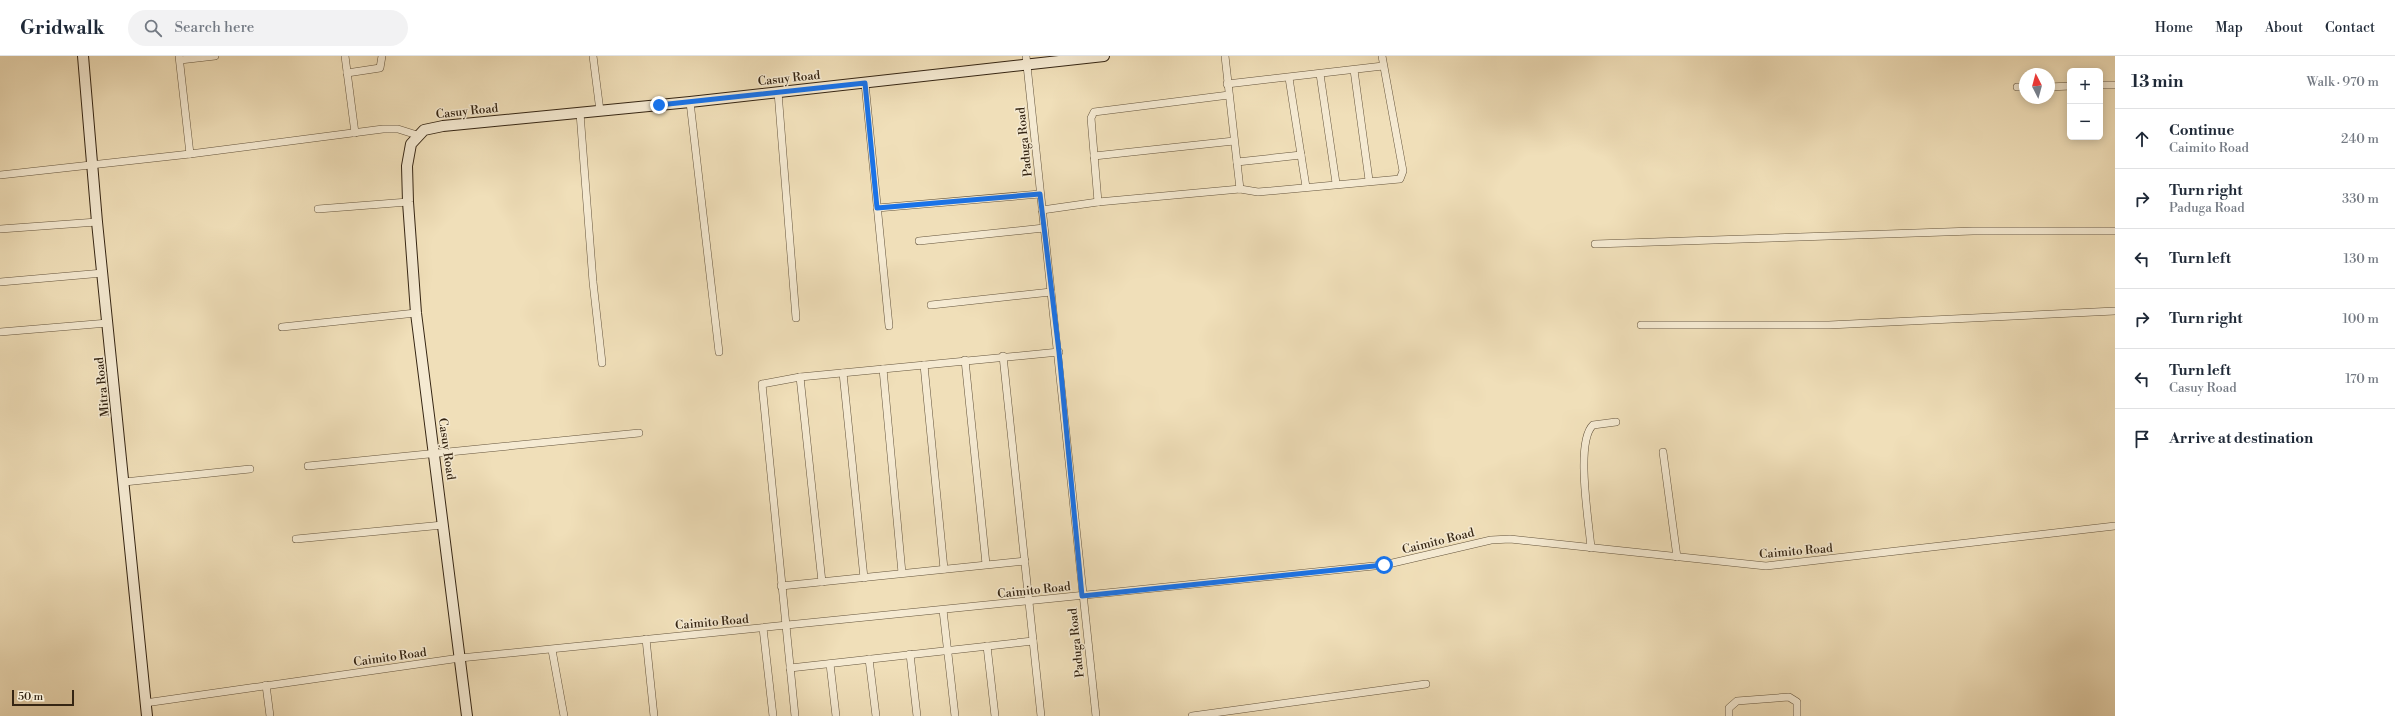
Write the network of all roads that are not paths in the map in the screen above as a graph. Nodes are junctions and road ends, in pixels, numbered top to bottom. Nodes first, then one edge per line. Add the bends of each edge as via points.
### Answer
1 (83, 56) edge
2 (215, 56) edge
3 (345, 56) edge
4 (382, 56) edge
5 (593, 56) edge
6 (1104, 56) edge
7 (1225, 56) edge
8 (1382, 56) edge
9 (180, 58) edge
10 (1027, 61) edge
11 (1383, 66) junction
12 (1354, 70) junction
13 (348, 73) junction
14 (1320, 74) junction
15 (1288, 78) junction
16 (865, 83) junction
17 (1228, 84) junction
18 (2103, 85) edge
19 (2115, 85) edge
20 (2067, 86) edge
21 (2055, 87) edge
22 (778, 92) junction
23 (1229, 95) junction
24 (690, 102) junction
25 (600, 111) junction
26 (580, 113) junction
27 (355, 133) junction
28 (418, 135) junction
29 (1234, 141) junction
30 (190, 154) junction
31 (1094, 156) junction
32 (1301, 156) junction
33 (1236, 162) junction
34 (92, 166) junction
35 (0, 175) edge
36 (1370, 180) junction
37 (1336, 183) junction
38 (1306, 187) junction
39 (1240, 189) junction
40 (1040, 194) junction
41 (408, 202) junction
42 (1098, 202) junction
43 (877, 208) junction
44 (318, 209) dead end
45 (1042, 210) junction
46 (97, 222) junction
47 (1044, 228) junction
48 (0, 229) edge
49 (2115, 231) edge
50 (919, 241) dead end
51 (1595, 244) dead end
52 (103, 273) junction
53 (0, 282) edge
54 (1051, 292) junction
55 (931, 305) dead end
56 (2115, 311) edge
57 (416, 312) junction
58 (796, 318) dead end
59 (108, 323) junction
60 (1641, 325) dead end
61 (889, 326) dead end
62 (282, 327) dead end
63 (0, 332) edge
64 (719, 352) dead end
65 (1059, 352) junction
66 (1003, 356) junction
67 (965, 360) junction
68 (602, 362) dead end
69 (924, 365) junction
70 (883, 369) junction
71 (844, 373) junction
72 (800, 377) junction
73 (1616, 422) dead end
74 (639, 433) dead end
75 (1663, 452) dead end
76 (435, 454) junction
77 (308, 466) dead end
78 (250, 468) dead end
79 (124, 482) junction
80 (443, 525) junction
81 (2115, 526) edge
82 (296, 540) dead end
83 (1591, 548) junction
84 (1677, 557) junction
85 (1025, 561) junction
86 (986, 564) junction
87 (944, 568) junction
88 (902, 573) junction
89 (864, 578) junction
90 (822, 582) junction
91 (781, 586) junction
92 (1082, 596) junction
93 (1029, 602) junction
94 (943, 610) junction
95 (785, 626) junction
96 (762, 628) junction
97 (646, 639) junction
98 (1033, 641) junction
99 (987, 646) junction
100 (552, 650) junction
101 (948, 650) junction
102 (910, 654) junction
103 (460, 658) junction
104 (869, 659) junction
105 (830, 664) junction
106 (790, 668) junction
107 (1426, 684) dead end
108 (266, 685) junction
109 (145, 703) junction
110 (147, 716) edge
111 (270, 716) edge
112 (467, 716) edge
113 (564, 716) edge
114 (654, 716) edge
115 (774, 716) edge
116 (795, 716) edge
117 (836, 716) edge
118 (876, 716) edge
119 (916, 716) edge
120 (955, 716) edge
121 (995, 716) edge
122 (1040, 716) edge
123 (1096, 716) edge
124 (1192, 716) edge
125 (1729, 716) edge
126 (1798, 716) edge

1 - 34 street, Mitra Road
2 - 9 street
3 - 13 street
4 - 13 street via 380,68
5 - 25 street
6 - 10 street, Casuy Road
7 - 17 street
8 - 11 street
9 - 30 street
10 - 16 street, Casuy Road
10 - 40 street, Paduga Road
11 - 12 street
11 - 36 street via 1403,174 1400,179
12 - 14 street
12 - 36 street
13 - 27 street
14 - 15 street
14 - 37 street
15 - 17 street
15 - 32 street
16 - 22 street, Casuy Road
16 - 43 street
17 - 23 street
18 - 19 street
20 - 21 street
22 - 24 street, Casuy Road
22 - 58 street
23 - 29 street
23 - 31 street via 1094,112 1091,118
24 - 25 street, Casuy Road
24 - 64 street
25 - 26 street, Casuy Road
26 - 28 street, Casuy Road via 442,126 424,130
26 - 68 street
27 - 28 street via 390,129
27 - 30 street
28 - 41 street, Casuy Road via 411,144 408,159
29 - 31 street
29 - 33 street
30 - 34 street
31 - 42 street
32 - 33 street
32 - 38 street
33 - 39 street
34 - 35 street
34 - 46 street, Mitra Road
36 - 37 street
37 - 38 street
38 - 39 street via 1253,192
39 - 42 street
40 - 43 street
40 - 45 street, Paduga Road
41 - 44 street
41 - 57 street, Casuy Road
42 - 45 street
43 - 61 street
45 - 47 street, Paduga Road
46 - 48 street
46 - 52 street, Mitra Road
47 - 50 street
47 - 54 street, Paduga Road
49 - 51 street via 1973,231
52 - 53 street
52 - 59 street, Mitra Road
54 - 55 street
54 - 65 street, Paduga Road
56 - 60 street via 1829,325
57 - 62 street
57 - 76 street, Casuy Road
59 - 63 street
59 - 79 street, Mitra Road
65 - 66 street
65 - 92 street, Paduga Road
66 - 67 street
66 - 85 street
67 - 69 street
67 - 86 street
69 - 70 street
69 - 87 street
70 - 71 street
70 - 88 street
71 - 72 street
71 - 89 street
72 - 90 street
72 - 91 street via 766,382 761,386
73 - 83 street via 1591,427 1583,453
74 - 76 street
75 - 84 street
76 - 77 street
76 - 80 street, Casuy Road
78 - 79 street
79 - 109 street, Mitra Road
80 - 82 street
80 - 103 street, Casuy Road
81 - 84 street, Caimito Road via 1775,566
83 - 84 street, Caimito Road
83 - 92 street, Caimito Road via 1510,539 1491,540 1384,565
85 - 86 street
85 - 93 street
86 - 87 street
87 - 88 street
88 - 89 street
89 - 90 street
90 - 91 street
91 - 95 street
92 - 93 street, Caimito Road
92 - 123 street, Paduga Road
93 - 94 street, Caimito Road
93 - 98 street
94 - 95 street, Caimito Road
94 - 101 street
95 - 96 street, Caimito Road
95 - 106 street
96 - 97 street, Caimito Road
96 - 115 street
97 - 100 street, Caimito Road
97 - 114 street
98 - 99 street
98 - 122 street
99 - 101 street
99 - 121 street
100 - 103 street, Caimito Road
100 - 113 street
101 - 102 street
101 - 120 street
102 - 104 street
102 - 119 street
103 - 108 street, Caimito Road
103 - 112 street, Casuy Road
104 - 105 street
104 - 118 street
105 - 106 street
105 - 117 street
106 - 116 street
107 - 124 street
108 - 109 street, Caimito Road
108 - 111 street
109 - 110 street, Mitra Road
125 - 126 street via 1729,708 1737,701 1790,697 1797,702

